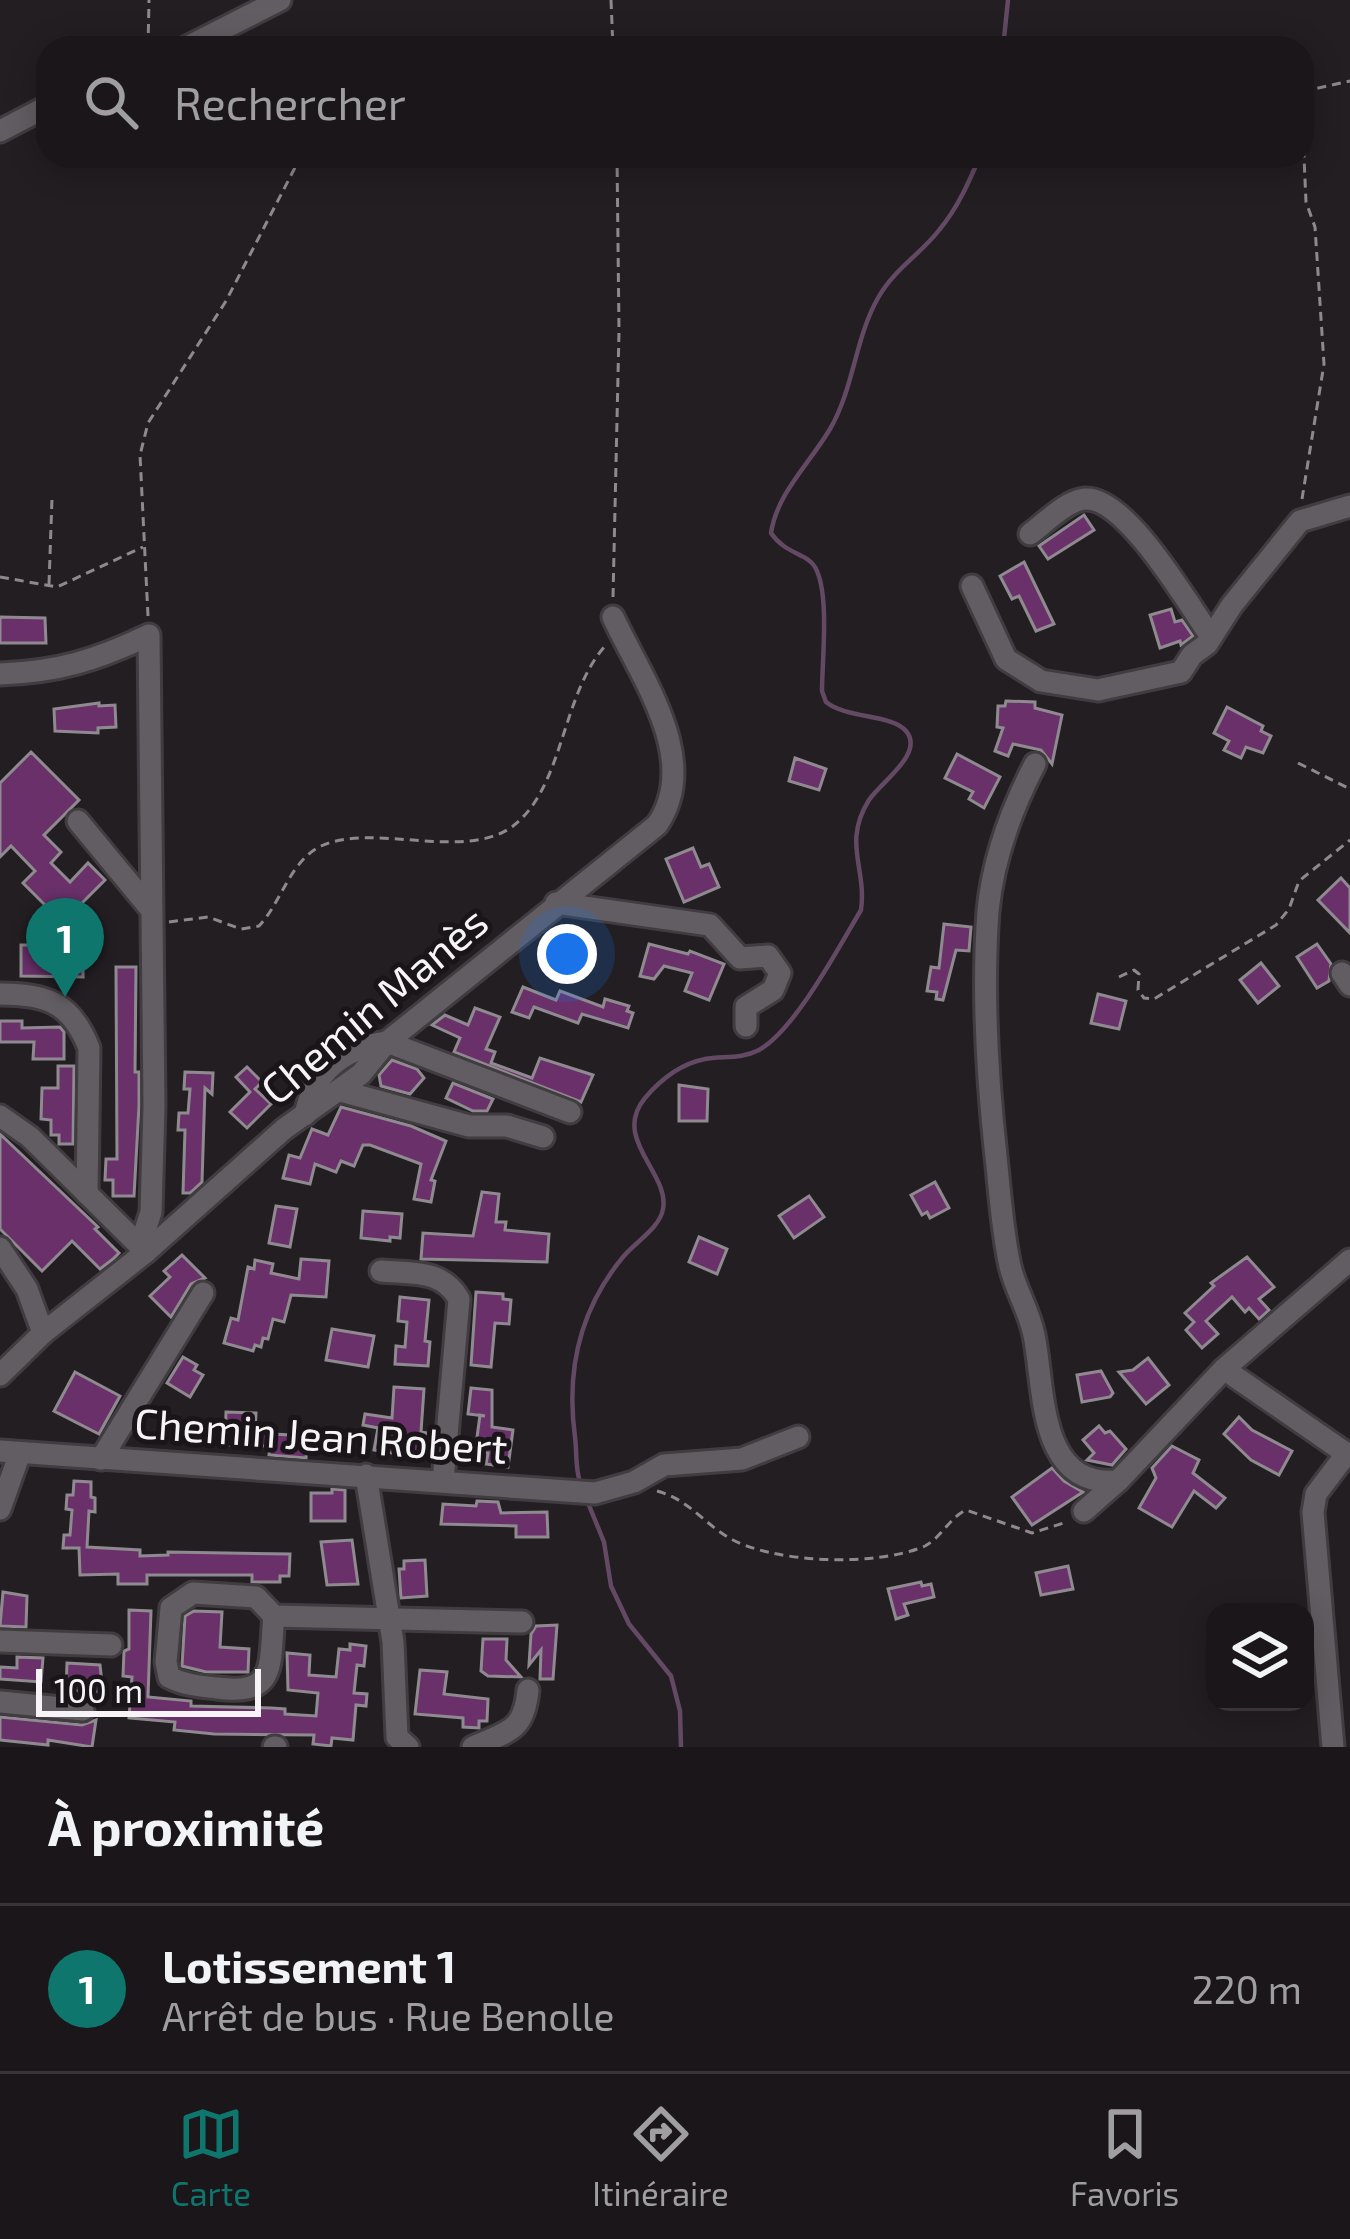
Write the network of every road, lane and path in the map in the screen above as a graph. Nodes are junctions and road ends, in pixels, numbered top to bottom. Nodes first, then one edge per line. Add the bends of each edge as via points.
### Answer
1 (149, 0) edge
2 (280, 0) edge
3 (611, 0) edge
4 (148, 36) edge
5 (209, 36) edge
6 (613, 36) edge
7 (1350, 81) edge
8 (1314, 89) edge
9 (36, 112) edge
10 (0, 131) edge
11 (296, 168) edge
12 (617, 168) edge
13 (1304, 168) edge
14 (52, 498) dead end
15 (1350, 506) edge
16 (1300, 521) junction
17 (1030, 534) dead end
18 (144, 546) junction
19 (0, 577) edge
20 (49, 585) junction
21 (972, 586) dead end
22 (617, 627) junction
23 (149, 634) junction
24 (1209, 640) junction
25 (0, 674) edge
26 (1298, 763) dead end
27 (1035, 764) dead end
28 (1350, 790) edge
29 (78, 821) dead end
30 (1350, 840) edge
31 (556, 903) junction
32 (150, 916) junction
33 (1119, 977) dead end
34 (0, 994) edge
35 (746, 1026) dead end
36 (387, 1042) junction
37 (341, 1091) junction
38 (570, 1112) dead end
39 (305, 1114) junction
40 (0, 1116) edge
41 (544, 1137) dead end
42 (87, 1194) junction
43 (0, 1249) edge
44 (143, 1249) junction
45 (1350, 1260) edge
46 (381, 1271) dead end
47 (203, 1293) dead end
48 (43, 1333) junction
49 (1223, 1369) junction
50 (0, 1375) edge
51 (798, 1437) dead end
52 (10, 1452) edge
53 (1348, 1455) edge
54 (101, 1459) junction
55 (366, 1475) junction
56 (443, 1480) junction
57 (1118, 1481) junction
58 (634, 1482) junction
59 (0, 1509) edge
60 (1084, 1511) joint
61 (274, 1616) junction
62 (388, 1616) junction
63 (522, 1622) dead end
64 (0, 1641) edge
65 (111, 1645) dead end
66 (528, 1690) dead end
67 (0, 1702) edge
68 (83, 1710) dead end
69 (400, 1746) edge
70 (473, 1747) edge
71 (1333, 1747) edge

1 - 4 path
2 - 5 street
3 - 6 path
7 - 8 path
9 - 10 street
11 - 18 path via 226,301 148,423 140,455
12 - 22 path
13 - 16 path via 1324,364
14 - 20 path
15 - 16 street
16 - 24 street
17 - 24 street via 1077,500 1100,502 1136,530
18 - 20 path
18 - 23 path
19 - 20 path
21 - 24 street via 1006,658 1041,681 1098,690 1181,672
22 - 31 street, Chemin Manès via 671,742 674,794 649,833
22 - 32 path via 567,716 533,807 506,831 322,846 259,926
23 - 25 street via 92,662
23 - 32 street
26 - 28 path
27 - 57 street via 1002,837 988,907 984,1044 1001,1204 1057,1447 1079,1475
29 - 32 street
30 - 33 path via 1299,881 1276,925 1154,999 1138,990 1134,970
31 - 35 street via 710,925 740,958 768,956 780,973 773,990 746,1007
31 - 36 street, Chemin Manès
32 - 44 street via 154,1106
34 - 42 street via 33,994 80,1025 89,1048
36 - 37 street, Chemin Manès
36 - 38 street
36 - 39 street via 332,1063
37 - 39 street, Chemin Manès
37 - 41 street
39 - 44 street, Chemin Manès
40 - 42 street
42 - 44 street
43 - 48 street
44 - 48 street, Chemin Manès
45 - 49 street
46 - 56 street via 439,1276 459,1298
47 - 54 street
48 - 50 street, Chemin Manès
49 - 53 street
49 - 57 street
51 - 58 street, Chemin Jean Robert via 742,1460 664,1465
52 - 54 street, Chemin Jean Robert
52 - 59 street
53 - 71 street via 1316,1494 1313,1512
54 - 55 street, Chemin Jean Robert
55 - 56 street, Chemin Jean Robert
55 - 62 street
56 - 58 street, Chemin Jean Robert via 595,1493
57 - 60 street
58 - 60 path via 681,1499 726,1536 781,1555 869,1559 926,1545 966,1510 1032,1533
61 - 61 street via 256,1597 184,1596 168,1618 166,1671 184,1684 244,1692 258,1686 268,1675
61 - 62 street
62 - 63 street
62 - 69 street
64 - 65 street
66 - 70 street via 519,1724
67 - 68 street

